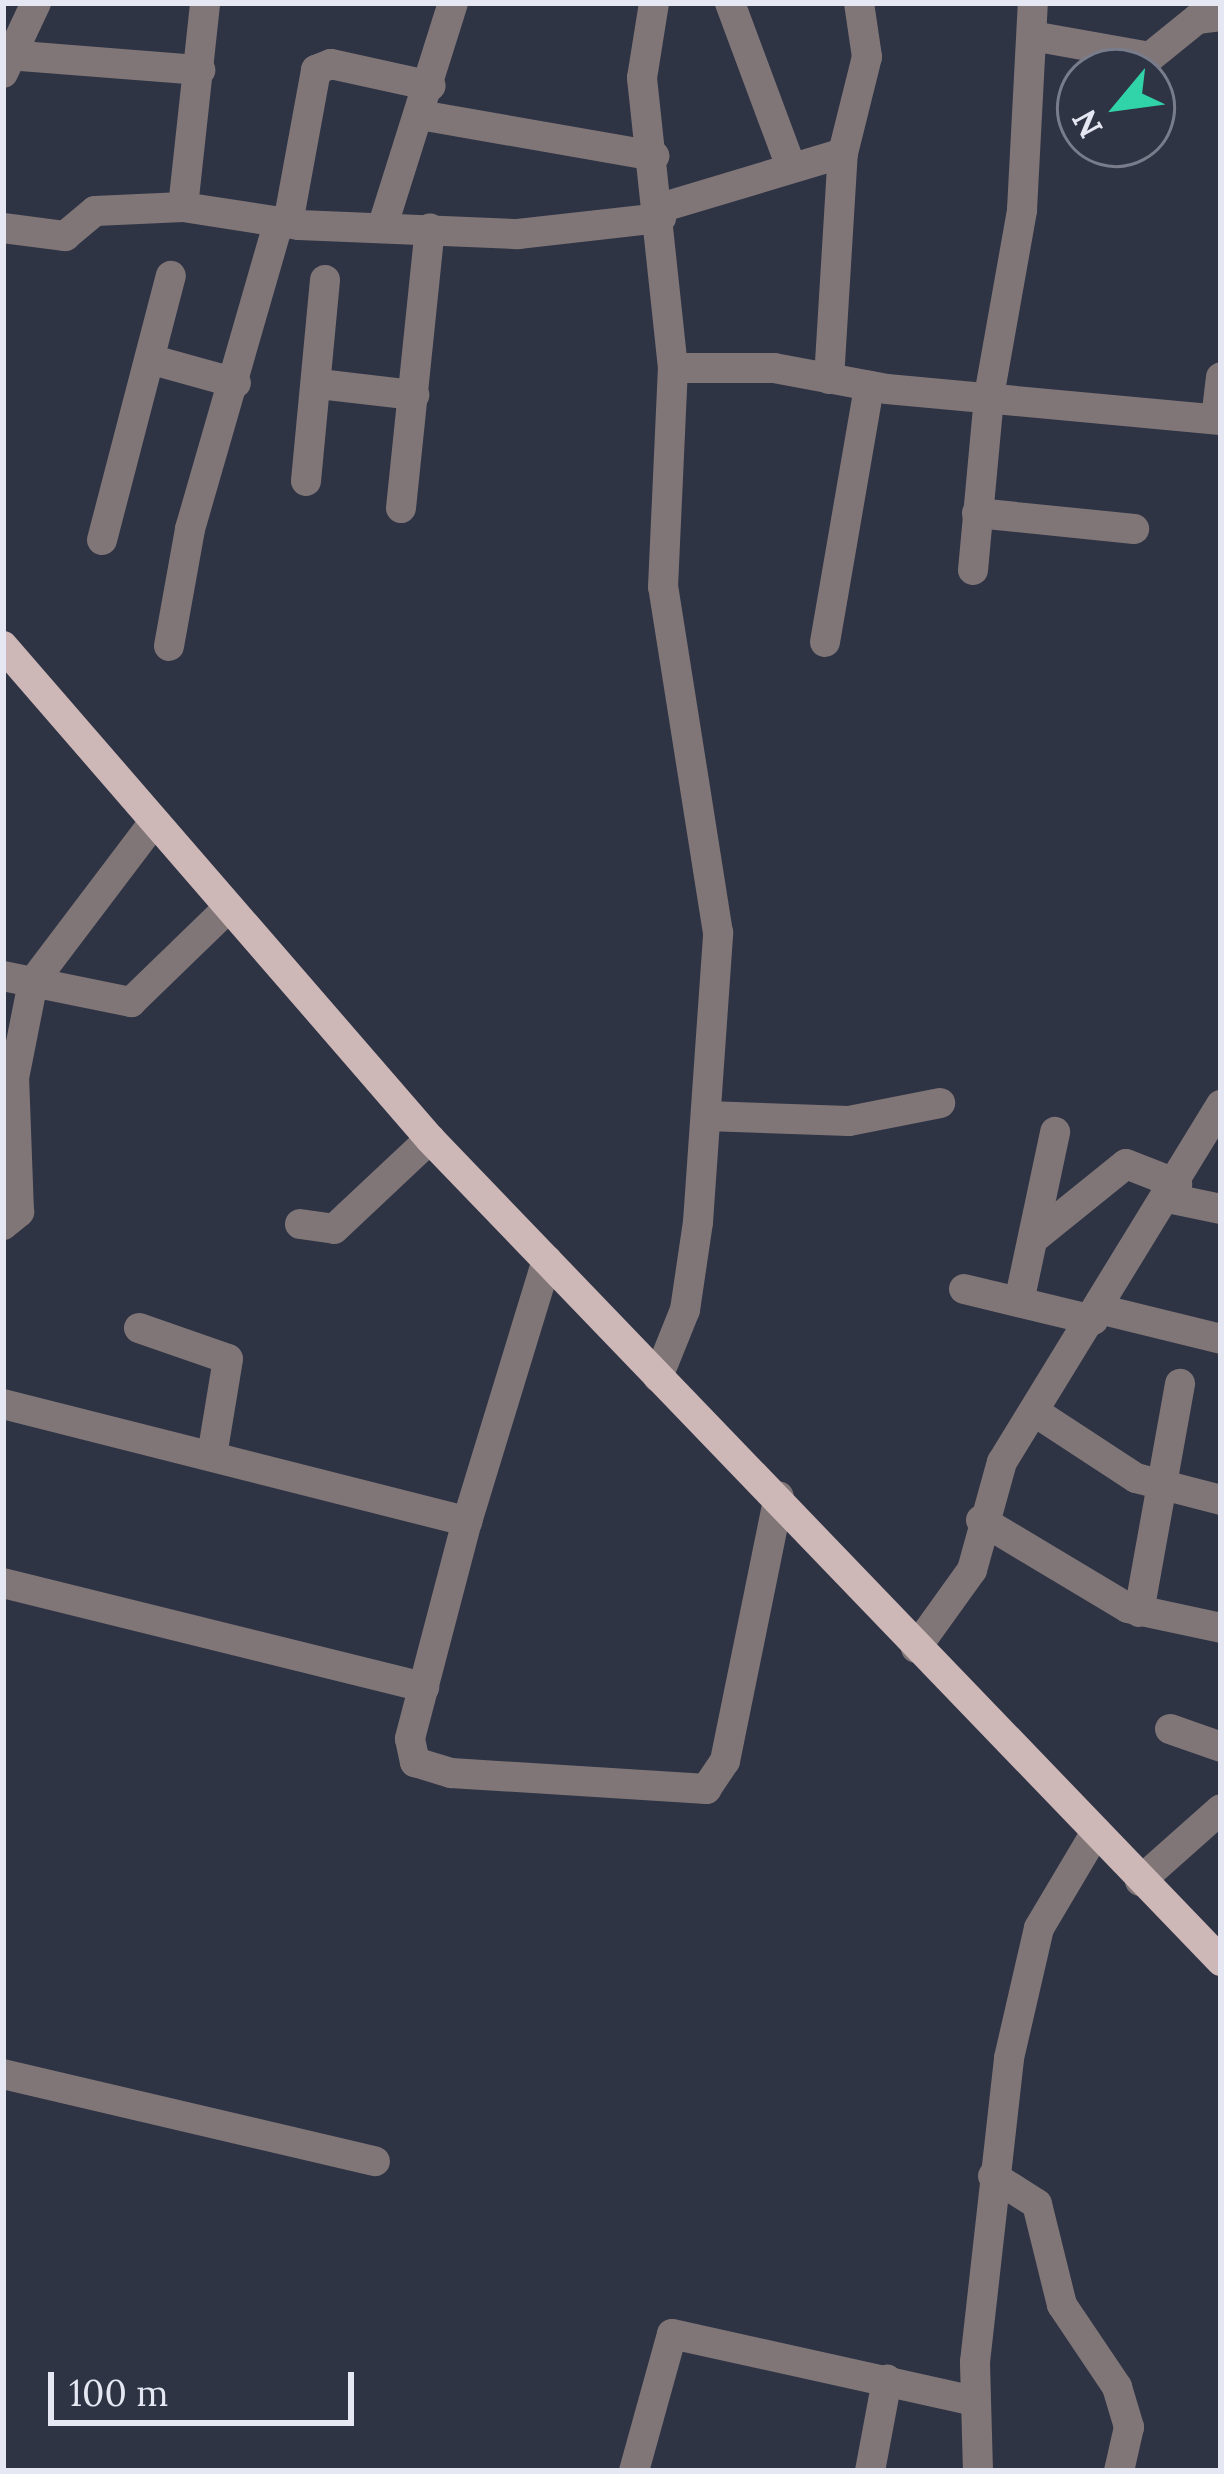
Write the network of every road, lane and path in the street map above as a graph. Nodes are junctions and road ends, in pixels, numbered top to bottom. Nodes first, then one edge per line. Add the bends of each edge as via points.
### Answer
1 (36, 3) edge
2 (205, 3) edge
3 (453, 3) edge
4 (654, 3) edge
5 (730, 3) edge
6 (1034, 3) edge
7 (869, 6) edge
8 (1221, 16) edge
9 (1032, 36) junction
10 (6, 64) edge
11 (200, 70) junction
12 (426, 100) junction
13 (843, 153) junction
14 (654, 156) junction
15 (788, 162) junction
16 (183, 207) junction
17 (660, 213) junction
18 (284, 222) junction
19 (3, 228) edge
20 (382, 228) junction
21 (430, 229) junction
22 (171, 276) dead end
23 (326, 280) dead end
24 (154, 359) junction
25 (673, 368) junction
26 (1221, 377) edge
27 (829, 379) junction
28 (236, 383) junction
29 (319, 384) junction
30 (868, 386) junction
31 (414, 395) junction
32 (989, 396) junction
33 (1218, 419) edge
34 (306, 481) dead end
35 (401, 508) dead end
36 (977, 513) junction
37 (1134, 529) dead end
38 (102, 539) dead end
39 (973, 570) dead end
40 (825, 642) dead end
41 (3, 646) edge
42 (169, 646) dead end
43 (154, 822) junction
44 (227, 909) junction
45 (18, 979) edge
46 (8, 1092) edge
47 (940, 1103) dead end
48 (1221, 1105) edge
49 (706, 1116) junction
50 (1055, 1132) dead end
51 (430, 1139) junction
52 (1172, 1191) junction
53 (1221, 1209) edge
54 (300, 1224) dead end
55 (3, 1225) edge
56 (1033, 1239) junction
57 (548, 1261) junction
58 (964, 1289) dead end
59 (1019, 1302) junction
60 (1096, 1314) junction
61 (139, 1328) dead end
62 (1221, 1339) edge
63 (658, 1377) junction
64 (1180, 1384) dead end
65 (3, 1404) edge
66 (1035, 1412) junction
67 (212, 1456) junction
68 (1155, 1486) junction
69 (778, 1496) junction
70 (1221, 1500) edge
71 (981, 1520) junction
72 (467, 1522) junction
73 (3, 1583) edge
74 (1138, 1612) junction
75 (1221, 1628) edge
76 (916, 1648) junction
77 (424, 1688) junction
78 (1170, 1729) dead end
79 (1221, 1747) edge
80 (1221, 1809) edge
81 (1096, 1832) junction
82 (1140, 1881) junction
83 (1221, 1961) edge
84 (3, 2074) edge
85 (375, 2161) dead end
86 (993, 2176) junction
87 (887, 2380) junction
88 (973, 2401) junction
89 (634, 2471) edge
90 (870, 2471) edge
91 (977, 2471) edge
92 (1119, 2471) edge

1 - 10 street
2 - 11 street
3 - 12 street
4 - 14 street via 642,78
5 - 15 street
6 - 9 street
7 - 13 street via 865,70
8 - 9 street via 1197,19 1150,57
9 - 32 street via 1022,210
10 - 11 street
11 - 16 street
12 - 14 street
12 - 18 street via 332,64 316,70
12 - 20 street
13 - 15 street
13 - 27 street
14 - 17 street
15 - 17 street via 725,196
16 - 18 street
16 - 19 street via 95,211 65,236
17 - 21 street via 571,233
17 - 25 street
18 - 20 street
18 - 28 street
20 - 21 street
21 - 31 street
22 - 24 street
23 - 29 street
24 - 28 street
24 - 38 street
25 - 27 street via 745,365
25 - 49 street via 663,587 718,911
26 - 33 street
27 - 30 street
28 - 42 street via 190,529
29 - 31 street
29 - 34 street
30 - 32 street
30 - 40 street
31 - 35 street
32 - 33 street
32 - 36 street
36 - 37 street
36 - 39 street
41 - 43 main road
43 - 44 main road
43 - 45 street
44 - 45 street via 139,999
44 - 51 main road
45 - 46 street
46 - 55 street via 21,1200
47 - 49 street via 849,1121
48 - 52 street
49 - 63 street via 685,1310
50 - 56 street
51 - 54 street via 334,1229
51 - 57 main road
52 - 53 street
52 - 56 street via 1126,1164
52 - 60 street
56 - 59 street
57 - 63 main road
57 - 72 street
58 - 59 street
59 - 60 street
60 - 62 street
60 - 66 street
61 - 67 street via 228,1359
63 - 69 main road
64 - 68 street
65 - 67 street
66 - 68 street
66 - 71 street
67 - 72 street
68 - 70 street
68 - 74 street
69 - 76 main road
69 - 77 street via 725,1761 706,1789 425,1768 410,1739
71 - 74 street
71 - 76 street via 972,1570
72 - 77 street
73 - 77 street
74 - 75 street
76 - 81 main road
78 - 79 street
80 - 82 street
81 - 82 main road
81 - 86 street via 1039,1928
82 - 83 main road
84 - 85 street
86 - 88 street
86 - 92 street via 1037,2204 1062,2305 1117,2387 1129,2427
87 - 88 street
87 - 89 street via 672,2334
87 - 90 street
88 - 91 street

